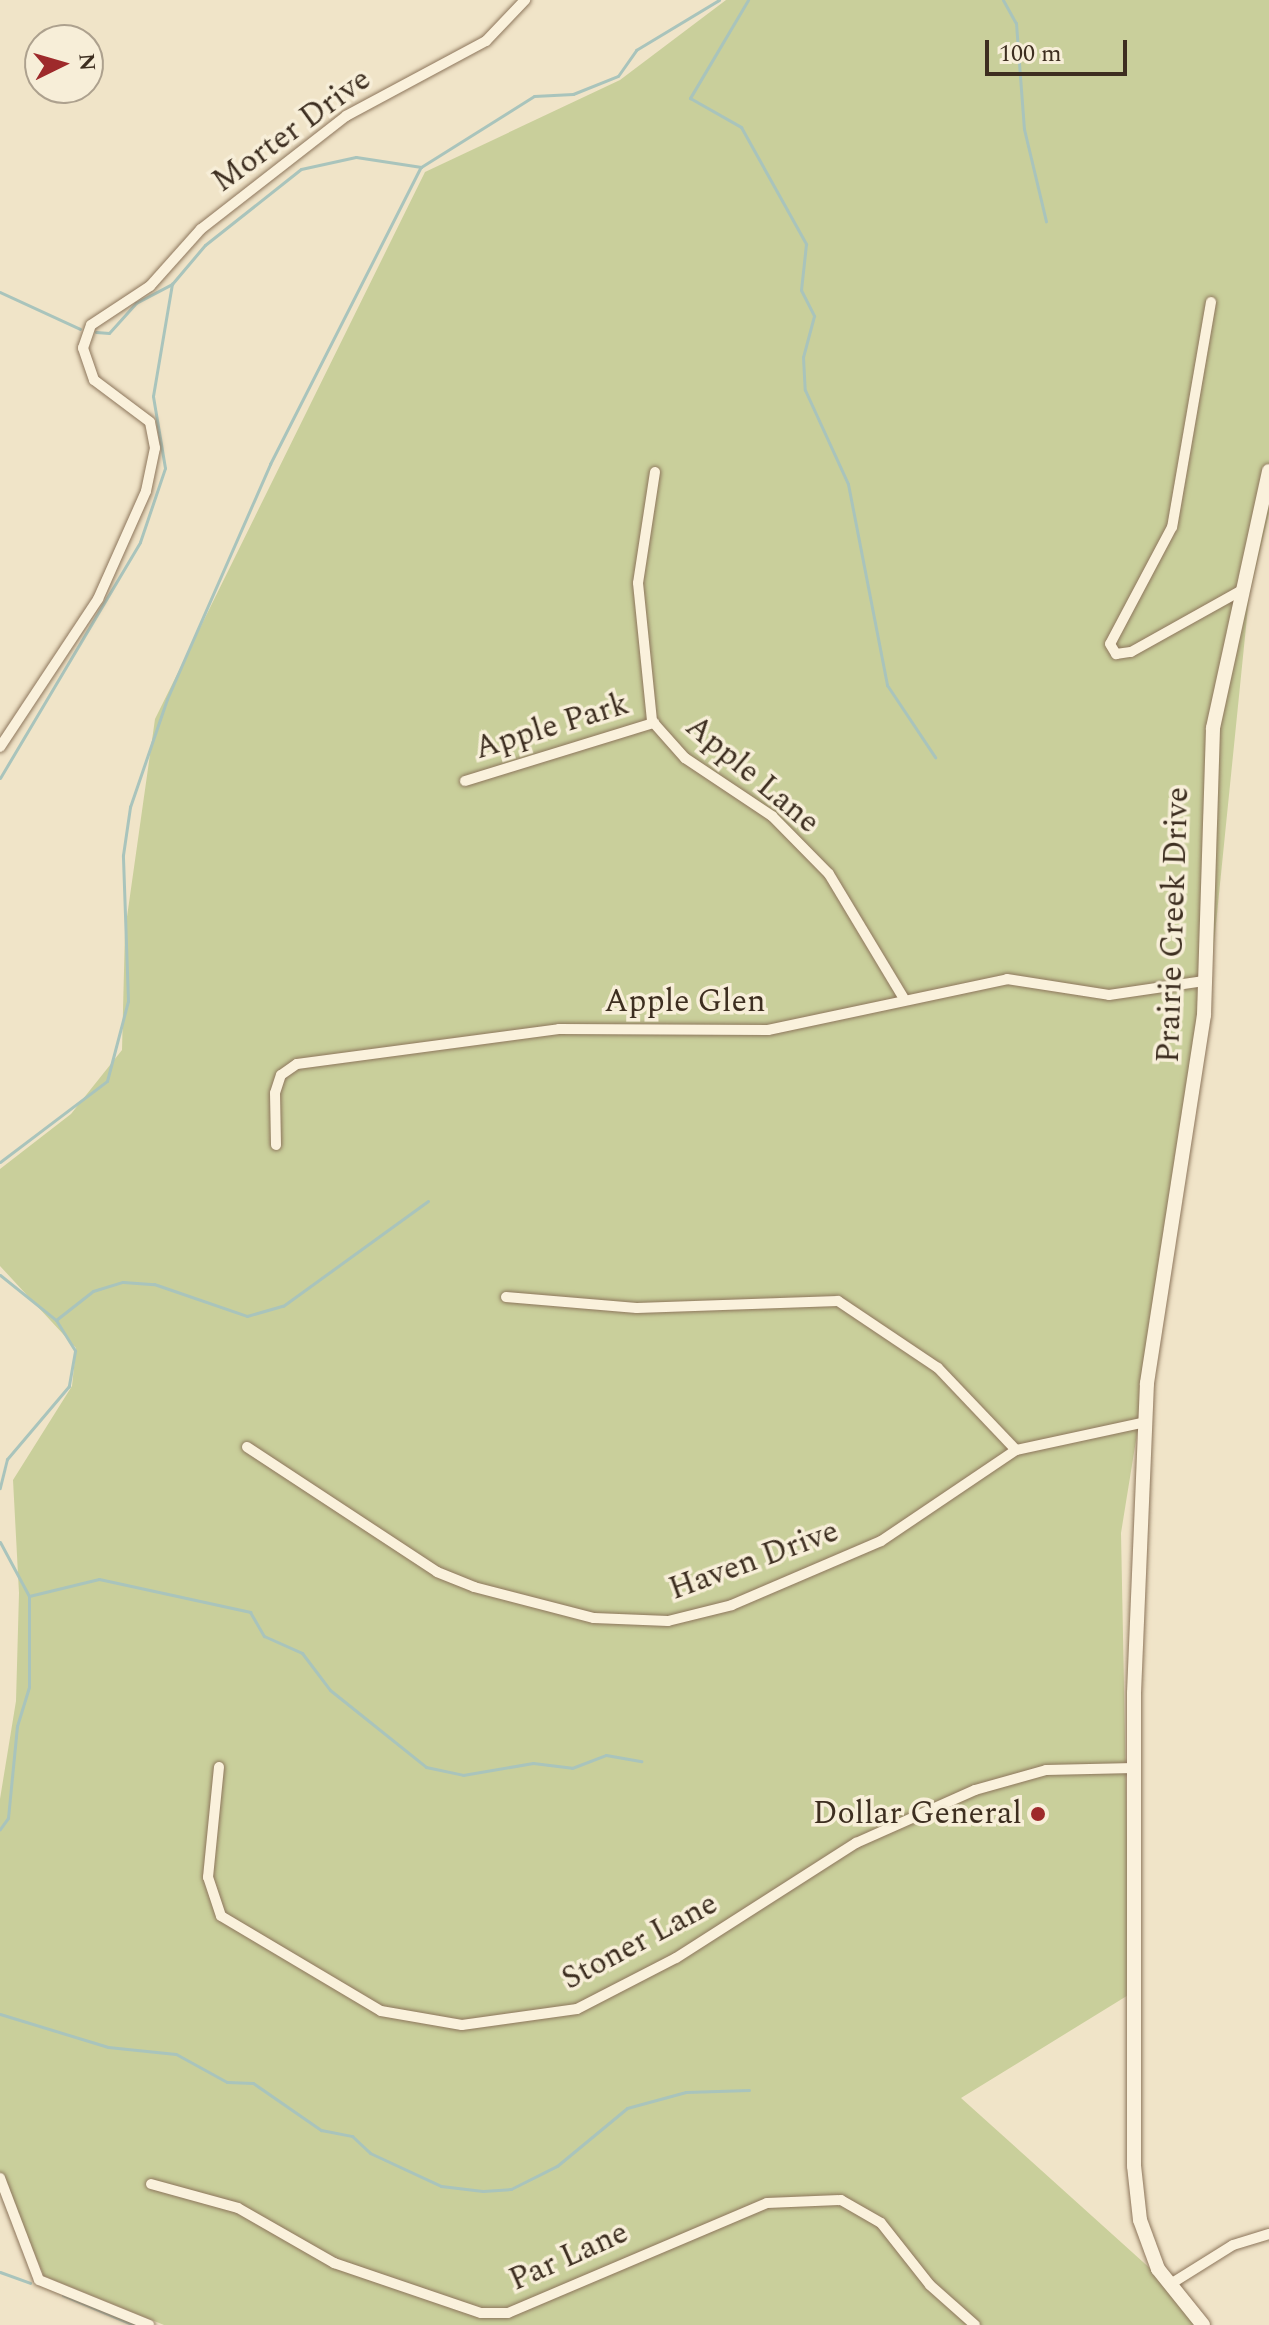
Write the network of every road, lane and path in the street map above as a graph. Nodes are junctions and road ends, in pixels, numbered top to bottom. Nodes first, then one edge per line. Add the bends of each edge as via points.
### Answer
1 (525, 0) edge
2 (1211, 302) dead end
3 (1269, 471) edge
4 (655, 472) dead end
5 (1242, 590) junction
6 (654, 723) junction
7 (0, 747) edge
8 (465, 781) dead end
9 (1204, 981) junction
10 (904, 999) junction
11 (276, 1145) dead end
12 (506, 1297) dead end
13 (1145, 1422) junction
14 (247, 1447) dead end
15 (1016, 1450) junction
16 (219, 1767) dead end
17 (1134, 1768) junction
18 (0, 2178) edge
19 (151, 2184) dead end
20 (1269, 2234) edge
21 (1169, 2285) junction
22 (149, 2325) edge
23 (975, 2325) edge
24 (1203, 2325) edge

1 - 7 street, Morter Drive via 486,41 346,116 201,229 150,286 98,316 86,332 83,348 94,380 133,402 150,422 155,448 111,577
2 - 5 street via 1199,337 1179,502 1154,569 1110,644 1120,653
3 - 5 main road, Prairie Creek Drive
4 - 6 street, Apple Lane via 638,583
5 - 9 main road, Prairie Creek Drive via 1207,782
6 - 8 street, Apple Park
6 - 10 street, Apple Lane via 685,758 772,816 829,874
9 - 10 street, Apple Glen via 1109,995 1007,979
9 - 13 main road, Prairie Creek Drive
10 - 11 street, Apple Glen via 768,1030 559,1029 297,1064 281,1075 275,1093
12 - 15 street via 637,1308 838,1301 938,1368
13 - 15 street, Haven Drive
13 - 17 main road, Prairie Creek Drive
14 - 15 street, Haven Drive via 437,1572 514,1600 630,1622 701,1615 854,1554 930,1513 973,1473
16 - 17 street, Stoner Lane via 208,1877 221,1916 381,2011 462,2025 577,2009 676,1958 856,1843 975,1790 1060,1768
17 - 21 main road, Prairie Creek Drive via 1134,2166 1140,2220
18 - 22 street via 39,2280
19 - 23 street, Par Lane via 238,2208 334,2263 481,2313 508,2313 767,2203 841,2200 881,2223 930,2285
20 - 21 street via 1233,2245
21 - 24 main road, Prairie Creek Drive

